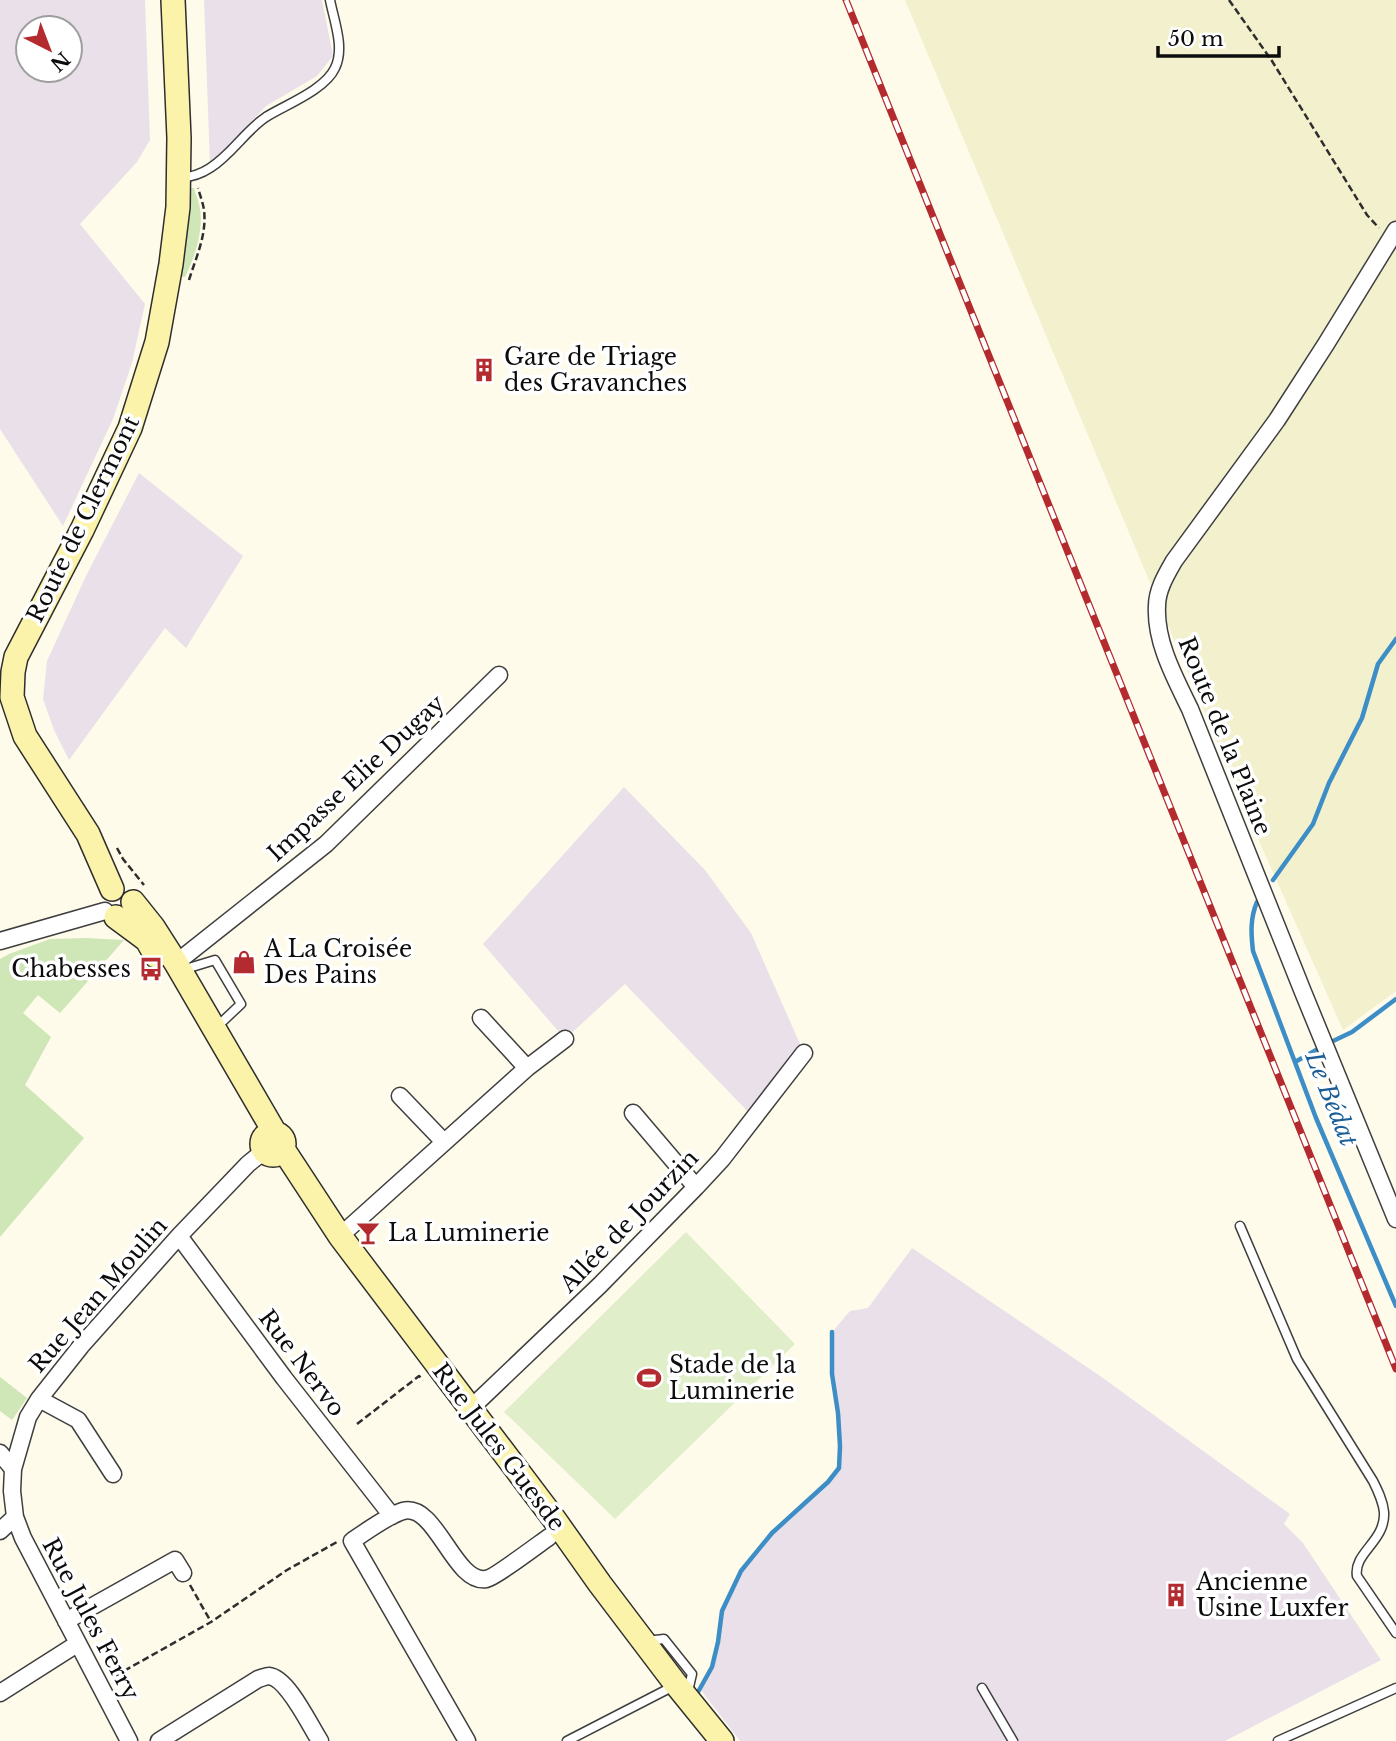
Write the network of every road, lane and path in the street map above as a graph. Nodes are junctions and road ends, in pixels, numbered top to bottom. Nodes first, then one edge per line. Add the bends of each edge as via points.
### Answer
1 (173, 0) edge
2 (330, 0) edge
3 (1229, 0) edge
4 (178, 178) junction
5 (1393, 233) edge
6 (6, 673) edge
7 (499, 675) dead end
8 (8, 707) edge
9 (117, 848) dead end
10 (125, 904) junction
11 (0, 941) edge
12 (179, 968) junction
13 (481, 1018) dead end
14 (213, 1028) junction
15 (565, 1039) dead end
16 (804, 1053) dead end
17 (527, 1068) junction
18 (400, 1096) dead end
19 (633, 1113) dead end
20 (444, 1142) junction
21 (272, 1145) junction
22 (696, 1187) junction
23 (1396, 1219) edge
24 (1240, 1226) dead end
25 (179, 1236) junction
26 (340, 1236) junction
27 (434, 1382) junction
28 (39, 1399) junction
29 (471, 1408) junction
30 (357, 1424) dead end
31 (0, 1452) edge
32 (13, 1469) junction
33 (113, 1474) dead end
34 (392, 1516) junction
35 (15, 1517) junction
36 (0, 1531) edge
37 (549, 1537) junction
38 (352, 1541) junction
39 (183, 1573) joint
40 (66, 1621) junction
41 (211, 1622) junction
42 (1396, 1633) edge
43 (76, 1644) junction
44 (99, 1684) junction
45 (982, 1688) dead end
46 (1396, 1688) edge
47 (0, 1693) edge
48 (676, 1694) junction
49 (129, 1741) edge
50 (159, 1741) edge
51 (320, 1741) edge
52 (467, 1741) edge
53 (567, 1741) edge
54 (706, 1741) edge
55 (722, 1741) edge
56 (1013, 1741) edge
57 (1278, 1741) edge

1 - 4 main road, Route de Clermont
2 - 4 lane via 340,52 332,74 265,118 211,167
3 - 5 path via 1367,215 1380,229
4 - 6 main road, Route de Clermont via 165,302 130,428
5 - 23 street, Route de la Plaine via 1277,420 1174,561 1162,582 1157,605 1158,630 1172,671
6 - 8 main road, Route de Clermont via 12,696
7 - 12 street, Impasse Elie Dugay via 326,844
8 - 10 main road, Route de Clermont via 88,834 112,888 126,890 132,897
9 - 10 path via 123,859
10 - 11 street
10 - 12 main road, Rue Jules Guesde via 153,927
10 - 21 main road, Rue Jules Guesde
12 - 14 main road, Rue Jules Guesde
12 - 14 lane via 215,960 241,1004
13 - 17 street
14 - 21 main road, Rue Jules Guesde
15 - 17 street
16 - 22 street, Allée de Jourzin
17 - 20 street
18 - 20 street
19 - 22 street
20 - 26 street
21 - 25 street, Rue Jean Moulin
21 - 26 main road, Rue Jules Guesde
21 - 27 main road, Rue Jules Guesde via 330,1243
22 - 29 street, Allée de Jourzin
24 - 42 lane via 1297,1359 1381,1497 1384,1521 1356,1572
25 - 28 street, Rue Jean Moulin
25 - 34 street, Rue Nervo
26 - 29 main road, Rue Jules Guesde
27 - 30 path via 429,1386 419,1376
27 - 37 main road, Rue Jules Guesde
28 - 32 street, Rue Jean Moulin via 28,1417
28 - 33 street via 78,1420
29 - 48 main road, Rue Jules Guesde via 643,1641
31 - 32 street
32 - 35 street, Rue Jean Moulin
34 - 37 street via 405,1510 426,1519 475,1578 488,1579
34 - 38 street
35 - 36 street
35 - 40 street, Rue Jules Ferry
37 - 48 main road, Rue Jules Guesde
38 - 41 path via 339,1541 288,1570
38 - 52 street
39 - 40 street via 176,1560
39 - 41 path
40 - 43 street, Rue Jules Ferry
41 - 44 path
43 - 44 street, Rue Jules Ferry
43 - 47 street
44 - 49 street, Rue Jules Ferry
45 - 56 lane
46 - 57 lane
48 - 53 lane
48 - 54 main road, Rue Jules Guesde
48 - 55 main road, Rue Jules Guesde
50 - 51 street via 270,1676 289,1691

